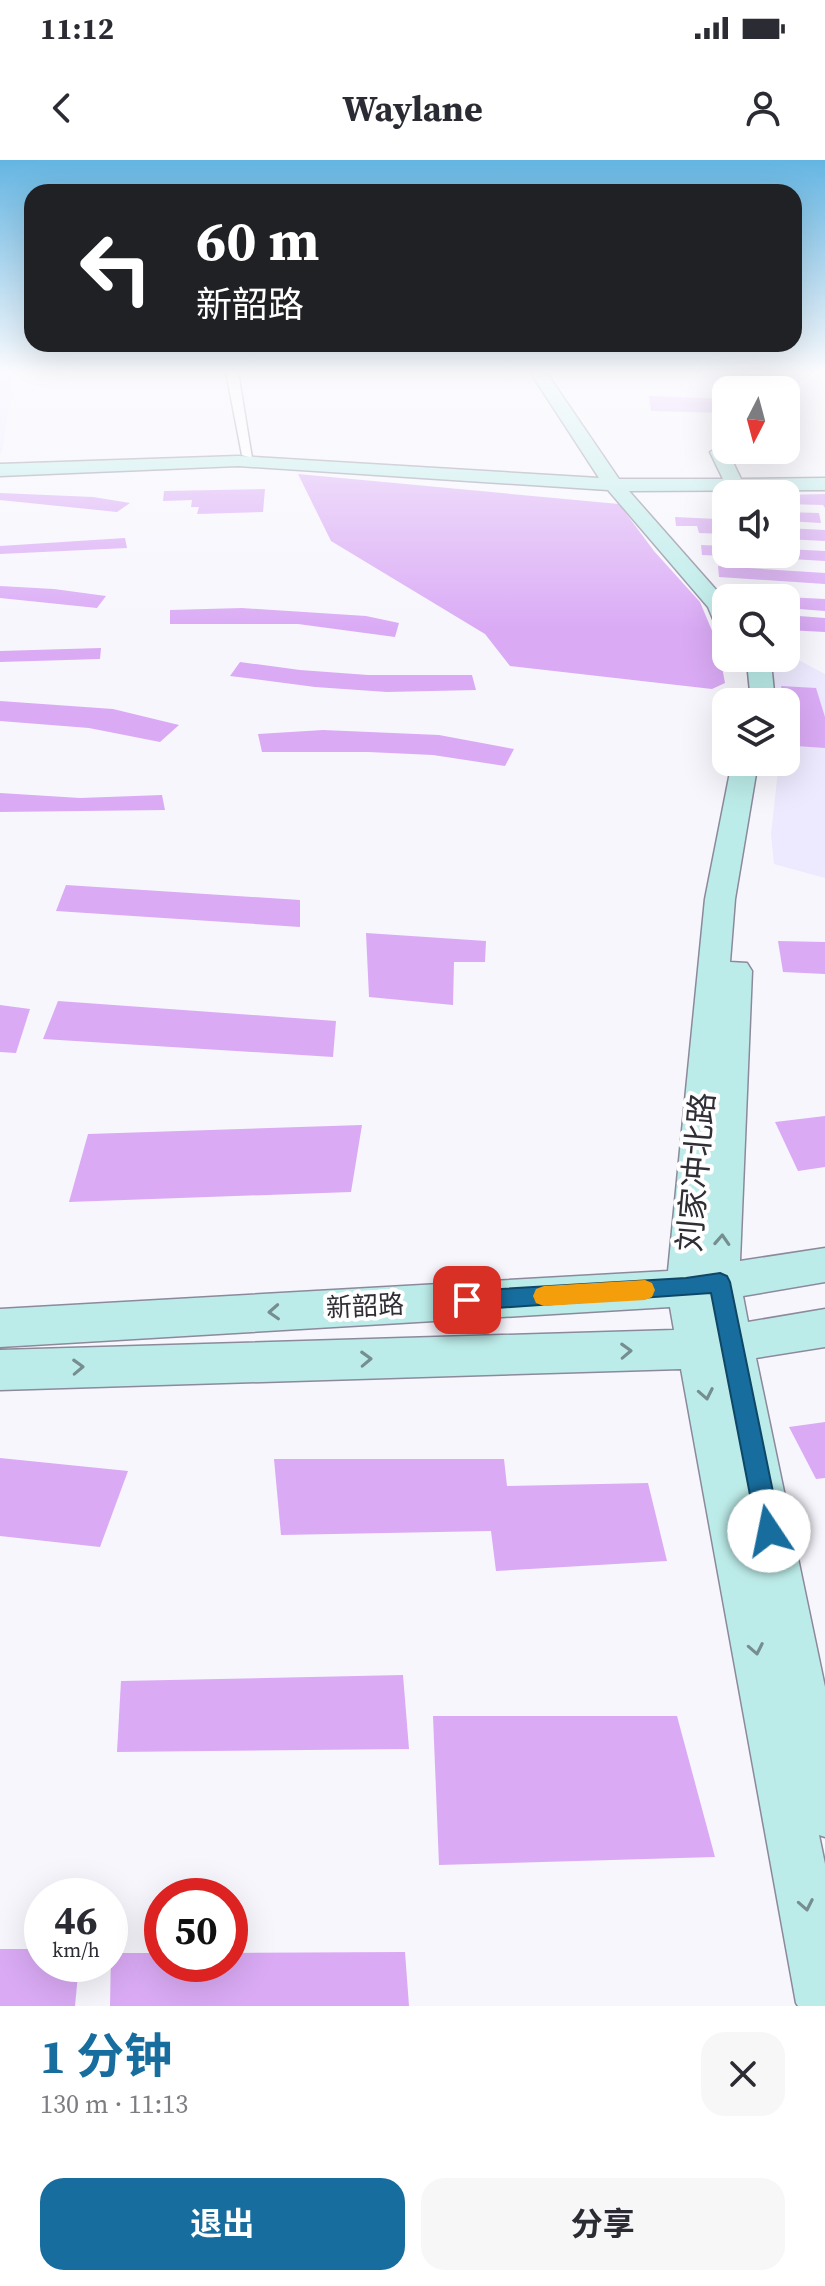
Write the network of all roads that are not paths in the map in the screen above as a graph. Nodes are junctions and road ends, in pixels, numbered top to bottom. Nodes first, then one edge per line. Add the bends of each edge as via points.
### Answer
1 (161, 458) edge
2 (293, 458) edge
3 (604, 458) edge
4 (606, 458) edge
5 (0, 464) edge
6 (725, 464) edge
7 (0, 470) edge
8 (825, 477) edge
9 (732, 478) junction
10 (621, 481) junction
11 (825, 484) edge
12 (713, 584) edge
13 (712, 597) edge
14 (742, 776) edge
15 (761, 776) edge
16 (825, 1265) edge
17 (703, 1285) junction
18 (0, 1328) edge
19 (825, 1328) edge
20 (714, 1346) junction
21 (0, 1370) edge
22 (825, 1811) edge
23 (825, 2003) edge

1 - 5 main road
2 - 10 main road
3 - 10 main road
4 - 10 main road
6 - 9 main road
7 - 10 main road via 238,461
8 - 9 main road
9 - 10 main road
10 - 11 main road
10 - 12 main road
10 - 13 main road
14 - 17 main road, 刘家冲北路 via 720,899
17 -> 15 main road, 刘家冲北路 via 739,902
16 - 17 main road, 新韶路
17 -> 18 main road, 新韶路
17 - 20 main road, 刘家冲北路
19 - 20 main road, 新韶路
21 -> 20 main road, 新韶路
20 - 22 main road, 刘家冲北路
20 -> 23 main road, 刘家冲北路

